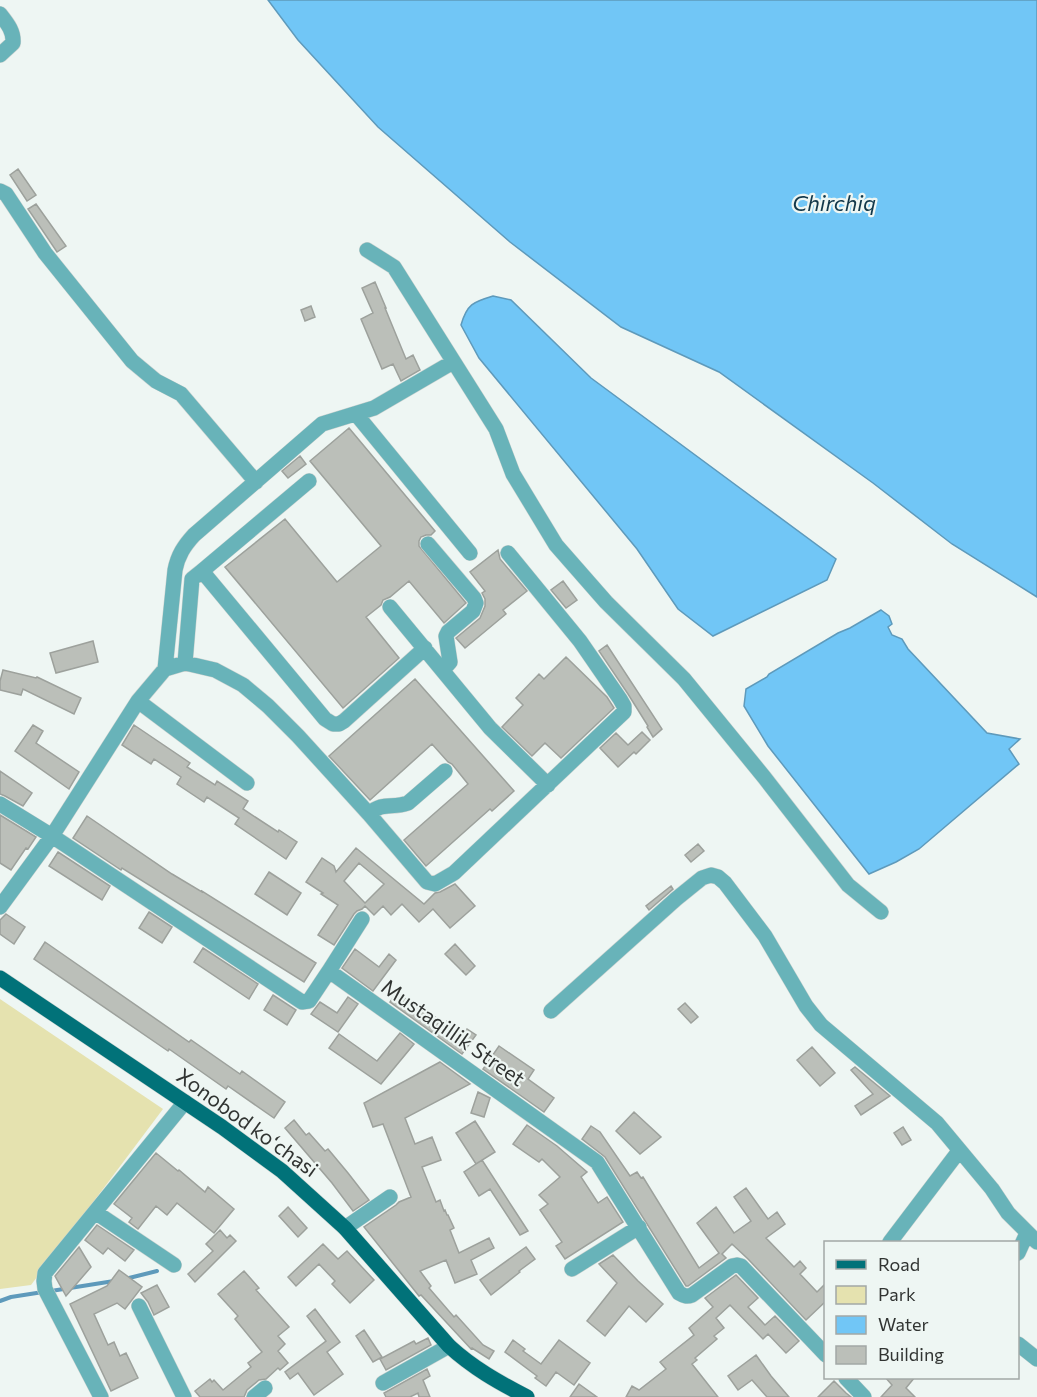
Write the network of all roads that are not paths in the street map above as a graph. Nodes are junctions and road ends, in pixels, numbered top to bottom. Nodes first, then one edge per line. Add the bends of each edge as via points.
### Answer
1 (0, 14) edge
2 (0, 55) edge
3 (0, 191) edge
4 (367, 250) dead end
5 (453, 362) junction
6 (356, 414) junction
7 (309, 481) dead end
8 (256, 482) junction
9 (428, 544) dead end
10 (470, 553) dead end
11 (508, 553) dead end
12 (202, 571) junction
13 (390, 607) dead end
14 (424, 648) junction
15 (185, 663) junction
16 (165, 669) junction
17 (442, 670) junction
18 (138, 701) junction
19 (445, 771) dead end
20 (247, 783) dead end
21 (548, 785) junction
22 (0, 804) edge
23 (369, 814) junction
24 (52, 836) junction
25 (0, 907) edge
26 (881, 912) dead end
27 (362, 920) dead end
28 (329, 971) junction
29 (0, 978) edge
30 (551, 1011) dead end
31 (185, 1102) junction
32 (959, 1151) junction
33 (390, 1197) dead end
34 (95, 1212) junction
35 (639, 1227) junction
36 (345, 1228) junction
37 (1032, 1238) edge
38 (891, 1241) edge
39 (1019, 1251) edge
40 (174, 1265) dead end
41 (572, 1269) dead end
42 (139, 1306) dead end
43 (449, 1346) junction
44 (1019, 1346) edge
45 (824, 1354) edge
46 (1037, 1359) edge
47 (848, 1379) edge
48 (383, 1383) dead end
49 (101, 1397) edge
50 (184, 1397) edge
51 (527, 1397) edge
52 (864, 1397) edge

1 - 2 street via 13,36 13,44
3 - 8 street via 132,361 156,381 181,394
4 - 5 street via 394,267
5 - 6 street via 374,408
5 - 26 street via 496,429 513,474 556,545 684,680 848,885
6 - 8 street via 322,424
6 - 10 street
7 - 12 street
8 - 16 street via 194,535 177,559
9 - 17 street via 476,603 448,632 450,662
11 - 21 street via 580,641 624,706 624,712
12 - 14 street via 333,724 344,721
12 - 15 street via 192,579
13 - 14 street
14 - 17 street
15 - 16 street
15 - 23 street via 215,670 243,685 298,735
16 - 18 street
17 - 21 street via 490,728
18 - 20 street
18 - 24 street
19 - 23 street via 408,803 380,807
21 - 23 street via 454,873 431,884
22 - 24 street
24 - 25 street
24 - 28 street via 302,1002 309,1001
27 - 28 street
28 - 35 street, Mustaqillik Street via 597,1161
29 - 31 main road, Xonobod koʻchasi
30 - 32 street via 675,899 702,878 717,877 765,936 821,1025 915,1103
31 - 34 street
31 - 36 main road, Xonobod koʻchasi via 269,1161
32 - 37 street
32 - 38 street
33 - 36 street
34 - 40 street
34 - 49 street via 51,1264 44,1281
35 - 41 street
35 - 45 street, Mustaqillik Street via 683,1296 692,1295 732,1266 741,1266
36 - 43 main road, Xonobod koʻchasi
37 - 39 street
42 - 50 street
43 - 48 street
43 - 51 main road, Xonobod koʻchasi via 483,1373
44 - 46 street
47 - 52 street

